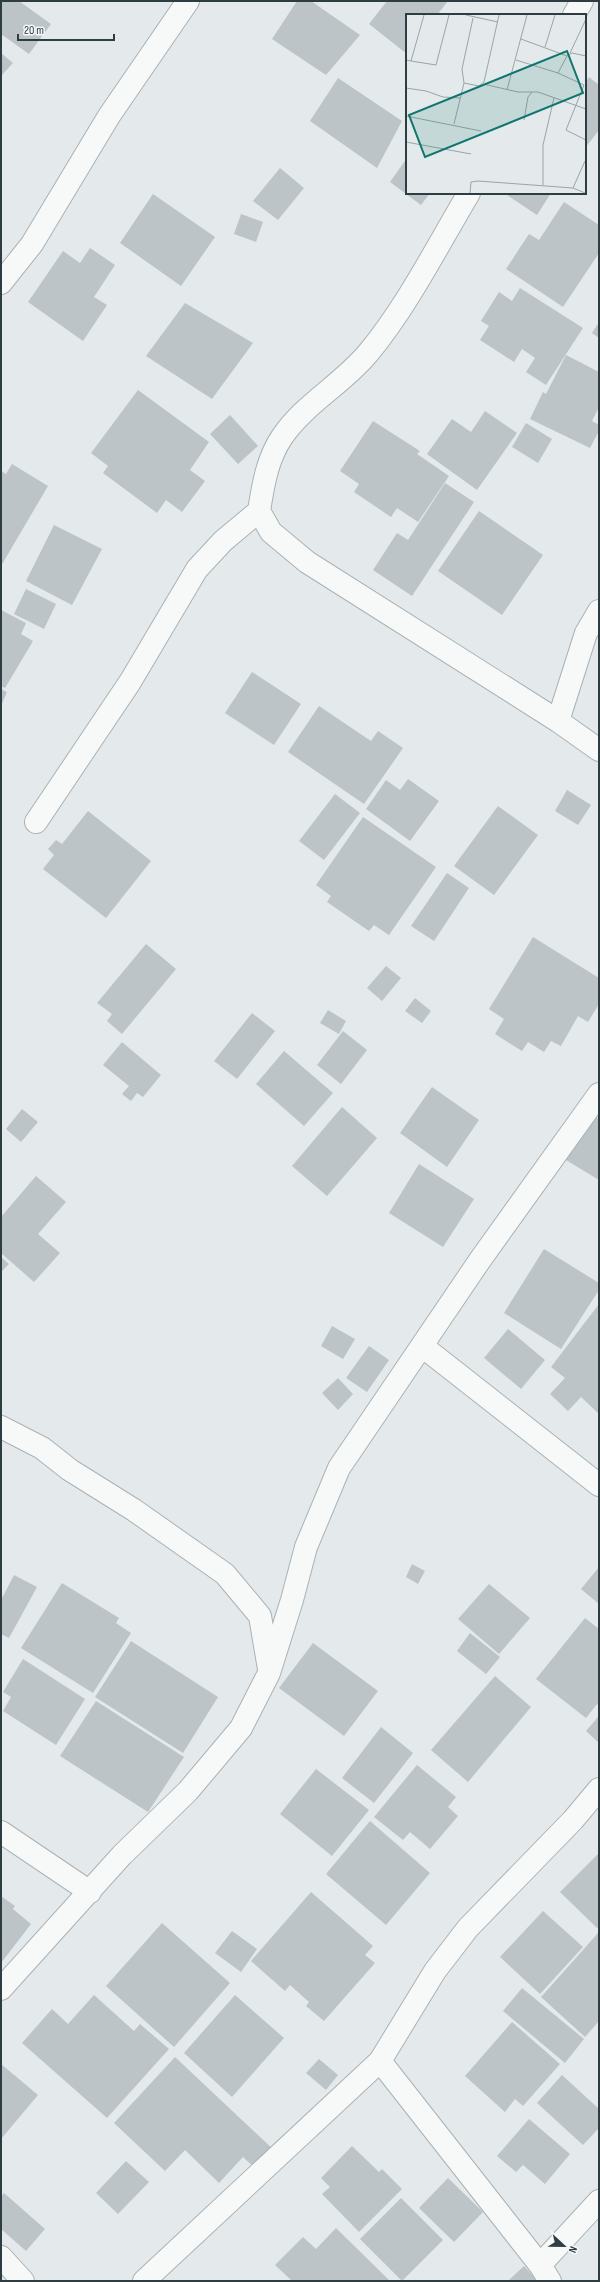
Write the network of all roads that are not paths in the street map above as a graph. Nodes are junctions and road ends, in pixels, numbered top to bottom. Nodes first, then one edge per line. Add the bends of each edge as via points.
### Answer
1 (188, 1) edge
2 (582, 1) edge
3 (575, 14) edge
4 (468, 194) edge
5 (1, 283) edge
6 (259, 511) junction
7 (599, 611) edge
8 (558, 721) junction
9 (599, 750) edge
10 (36, 822) dead end
11 (599, 1094) edge
12 (422, 1346) junction
13 (1, 1426) edge
14 (599, 1485) edge
15 (269, 1673) junction
16 (599, 1789) edge
17 (1, 1832) edge
18 (90, 1892) junction
19 (1, 1989) edge
20 (380, 2061) junction
21 (599, 2201) edge
22 (1, 2258) edge
23 (545, 2273) edge
24 (23, 2281) edge
25 (144, 2281) edge

1 - 5 street via 109,116 32,244
2 - 3 street
4 - 6 street via 406,299 369,352 283,436 270,460
6 - 8 street via 270,532 307,562
6 - 10 street via 223,541 197,569 130,682
7 - 8 street via 586,633
8 - 9 street
11 - 12 street
12 - 14 street
12 - 15 street via 339,1468 306,1547
13 - 15 street via 42,1448 70,1470 134,1510 225,1574 260,1616
15 - 18 street via 241,1728 188,1791 122,1855
16 - 20 street via 573,1820 468,1928 435,1971
17 - 18 street
18 - 19 street
20 - 23 street
20 - 25 street
21 - 23 street
22 - 24 street

